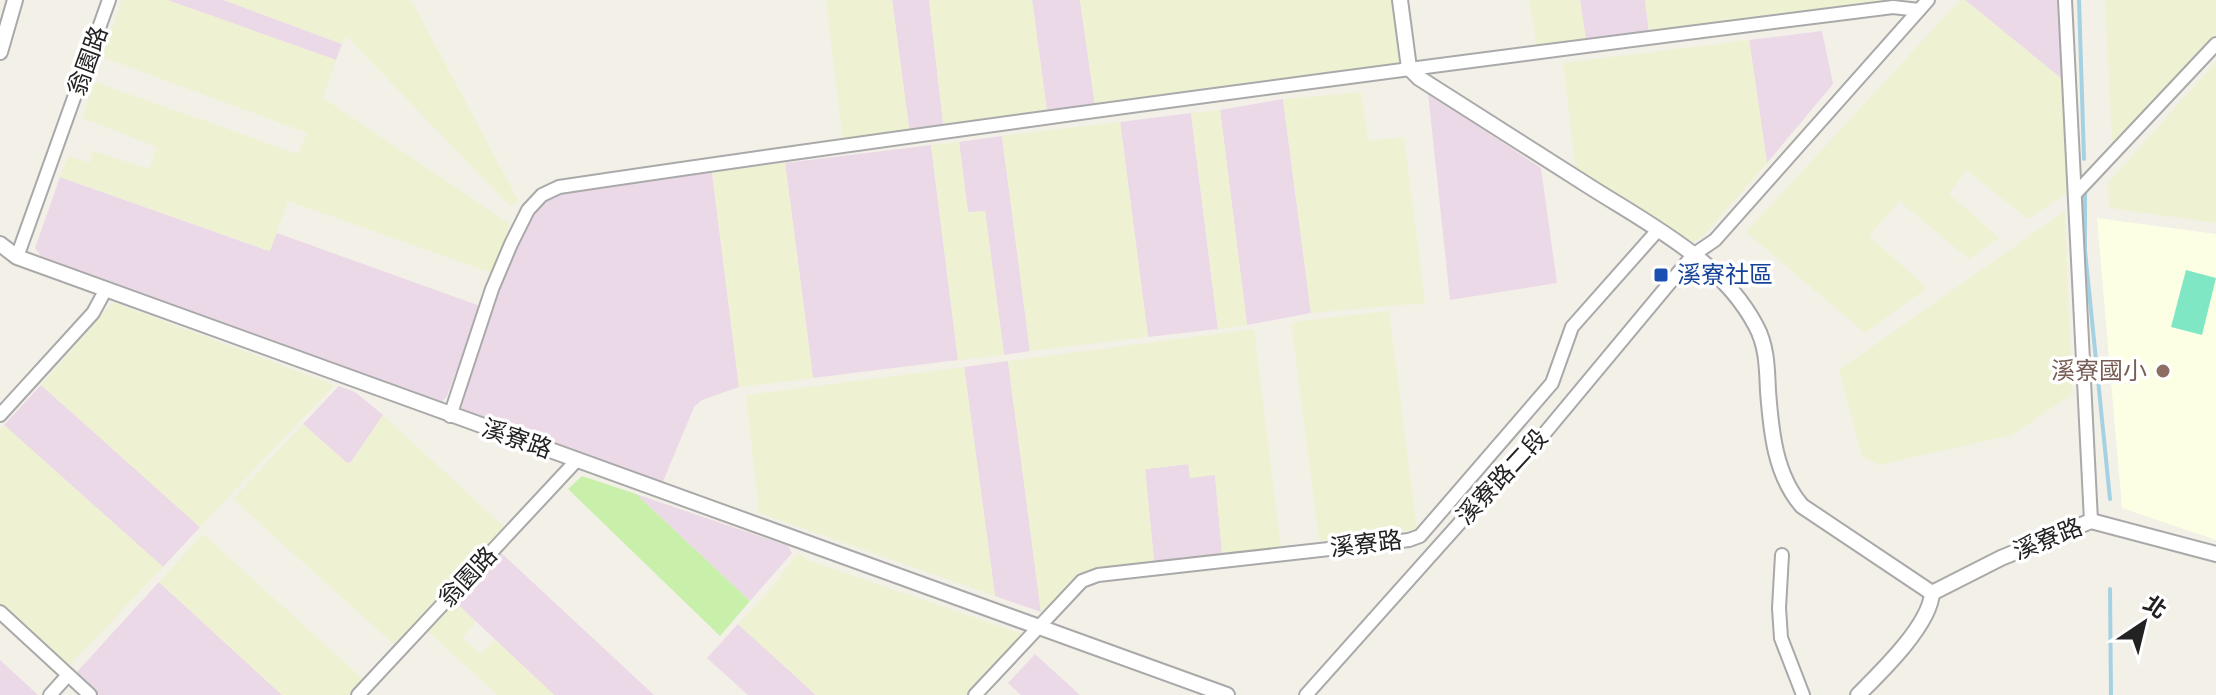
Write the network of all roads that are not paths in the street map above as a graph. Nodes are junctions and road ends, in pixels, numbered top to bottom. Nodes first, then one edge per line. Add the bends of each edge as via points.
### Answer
1 (15, 0) edge
2 (109, 0) edge
3 (1400, 0) edge
4 (2065, 0) edge
5 (1923, 5) edge
6 (2216, 44) edge
7 (0, 52) edge
8 (1409, 68) junction
9 (2076, 193) junction
10 (1658, 230) junction
11 (0, 244) edge
12 (1693, 255) junction
13 (17, 257) junction
14 (106, 289) junction
15 (0, 415) edge
16 (450, 416) junction
17 (577, 460) junction
18 (2091, 521) junction
19 (2216, 554) edge
20 (1782, 555) dead end
21 (1932, 593) junction
22 (0, 612) edge
23 (1038, 626) junction
24 (68, 675) junction
25 (50, 695) edge
26 (90, 695) edge
27 (358, 695) edge
28 (975, 695) edge
29 (1227, 695) edge
30 (1306, 695) edge
31 (1803, 695) edge
32 (1858, 695) edge

1 - 7 street
2 - 13 street, 翁園路
3 - 8 street
4 - 9 street
5 - 8 street
5 - 12 street, 溪寮路二段 via 1715,240
6 - 9 street
8 - 10 street
8 - 16 street via 559,187 528,210 511,244
9 - 18 street
10 - 12 street
10 - 23 street, 溪寮路 via 1572,327 1552,383 1420,536 1098,575 1082,581
11 - 13 street, 溪寮路
12 - 21 street via 1723,278 1757,327 1767,357 1775,445 1793,496
12 - 30 street, 溪寮路二段 via 1544,434
13 - 14 street, 溪寮路
14 - 15 street via 93,313
14 - 16 street, 溪寮路
16 - 17 street, 溪寮路
17 - 23 street, 溪寮路
17 - 27 street, 翁園路
18 - 19 street, 溪寮路
18 - 21 street, 溪寮路
20 - 31 street via 1781,638
21 - 32 street via 1932,604 1911,636
22 - 24 street
23 - 28 street, 溪寮路
23 - 29 street, 溪寮路
24 - 25 street
24 - 26 street

